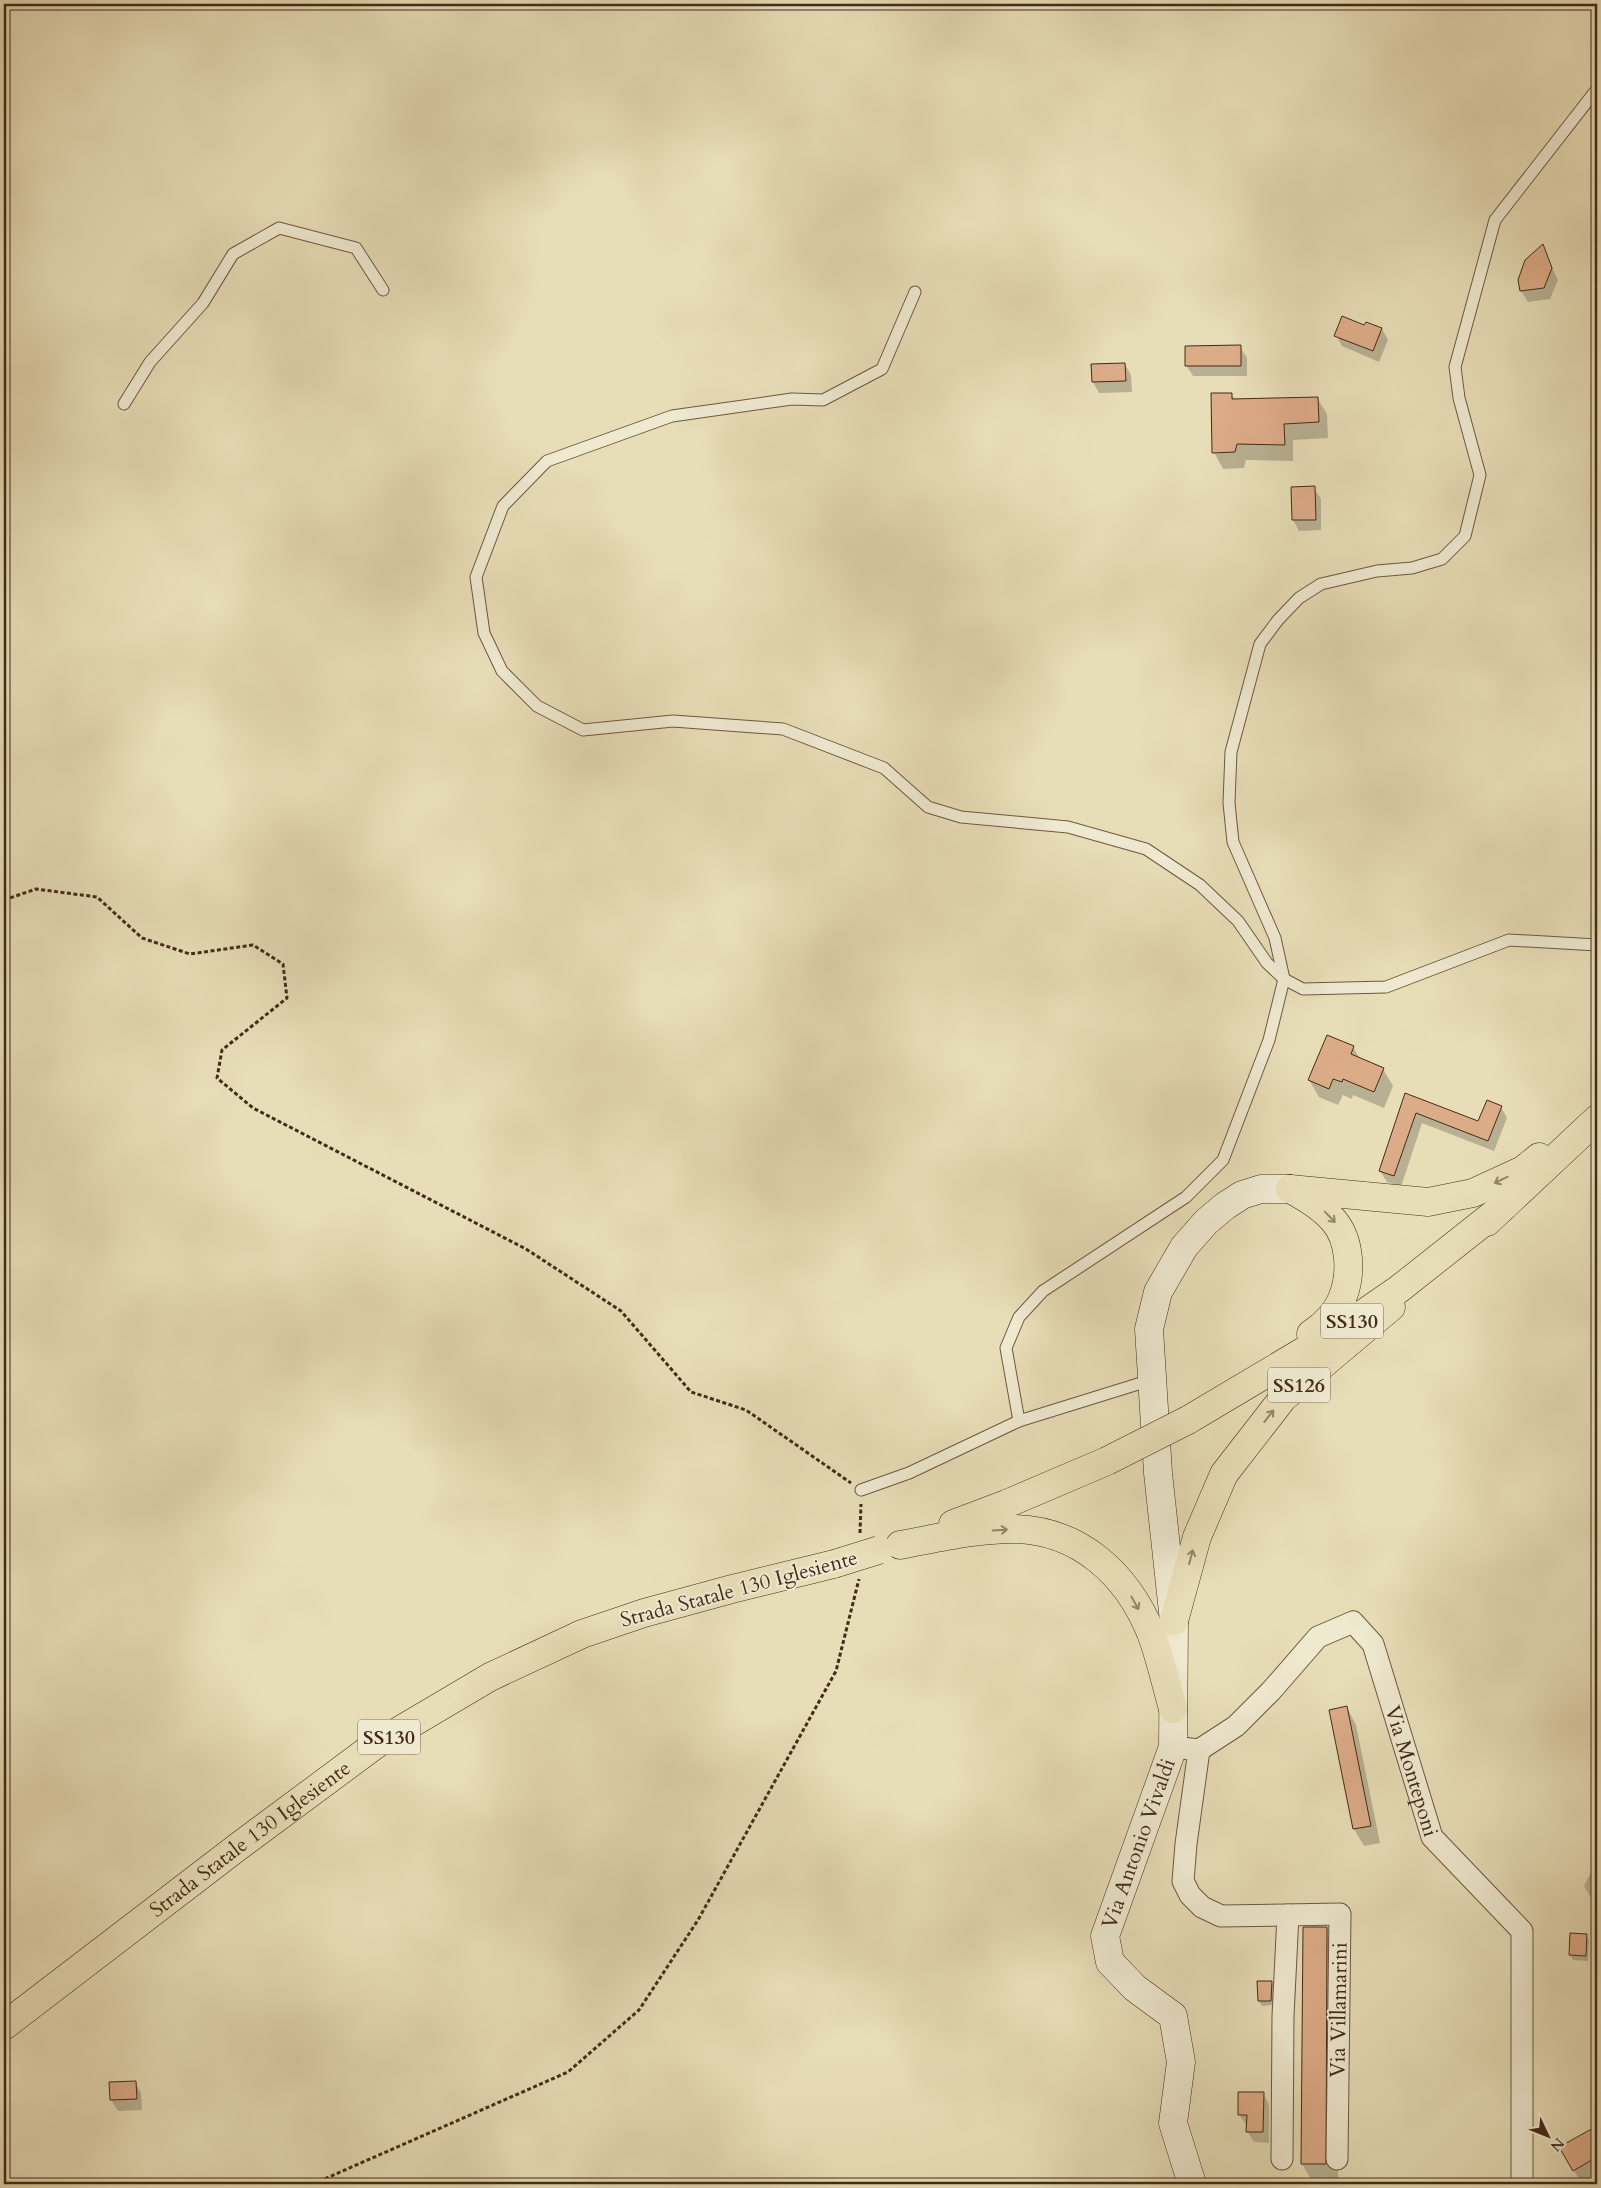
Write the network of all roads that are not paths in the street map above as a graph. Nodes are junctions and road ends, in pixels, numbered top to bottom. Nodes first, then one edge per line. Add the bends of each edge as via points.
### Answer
1 (1597, 89) edge
2 (383, 290) dead end
3 (915, 292) dead end
4 (124, 404) dead end
5 (1597, 945) edge
6 (1284, 979) junction
7 (1597, 1119) edge
8 (1572, 1144) junction
9 (1290, 1189) junction
10 (1504, 1206) junction
11 (1152, 1380) junction
12 (1188, 1420) junction
13 (1019, 1421) junction
14 (861, 1490) road end
15 (890, 1547) junction
16 (1174, 1621) junction
17 (1173, 1710) junction
18 (1186, 1748) junction
19 (1288, 1915) junction
20 (4, 2026) edge
21 (1282, 2159) dead end
22 (1337, 2159) dead end
23 (1192, 2184) edge
24 (1522, 2184) edge

1 - 6 lane via 1495,220 1455,367 1459,398 1480,475 1465,536 1442,559 1412,568 1377,571 1321,584 1300,598 1260,644 1231,752 1230,817 1233,842 1275,938
2 - 4 lane via 356,248 279,228 233,254 203,303 150,362
3 - 6 lane via 882,369 823,400 792,399 672,416 547,461 503,506 476,577 484,633 502,671 537,706 583,730 673,721 782,728 884,768 928,807 961,817 1068,828 1146,849 1206,891 1238,921 1267,963
5 - 6 lane via 1509,940 1386,987 1303,989
6 - 13 lane via 1269,1040 1223,1160 1186,1197 1043,1291 1020,1317 1006,1348
7 - 8 main road, SS126
8 -> 9 main road, SS126 via 1560,1141 1523,1170 1473,1194 1428,1202
8 - 10 main road, SS126
9 - 11 main road, SS126 via 1261,1189 1242,1196 1206,1222 1184,1247 1158,1292 1150,1328
9 -> 12 main road via 1318,1205 1335,1222 1343,1237 1348,1274 1344,1296 1329,1319 1315,1332
10 - 12 main road, Strada Statale 130 Iglesiente / SS130 via 1399,1289 1341,1329
16 -> 10 main road, SS126 via 1197,1537 1224,1474 1283,1398 1447,1259
11 - 13 lane
11 - 16 main road, SS126 via 1158,1474
12 - 15 main road, Strada Statale 130 Iglesiente / SS130, bridge via 1107,1461 1006,1504
13 - 14 lane via 909,1473
15 -> 17 main road via 976,1531 1015,1529 1048,1534 1081,1546 1112,1570 1134,1599 1150,1633
15 - 20 main road, Strada Statale 130 Iglesiente / SS130, bridge via 636,1616 582,1634 490,1677 375,1745
16 - 17 main road, SS126
17 - 18 main road, Via Antonio Vivaldi / SS126
18 - 19 street, Via Villamarini via 1183,1881 1190,1895 1202,1907 1221,1916
18 - 23 main road, Via Antonio Vivaldi / SS126 via 1105,1936 1110,1962 1135,1988 1173,2016 1181,2062 1174,2123
18 - 24 street, Via Monteponi via 1236,1726 1272,1691 1318,1637 1352,1622 1373,1644 1432,1837 1522,1930
19 - 21 street
19 - 22 street, Via Villamarini via 1340,1914

